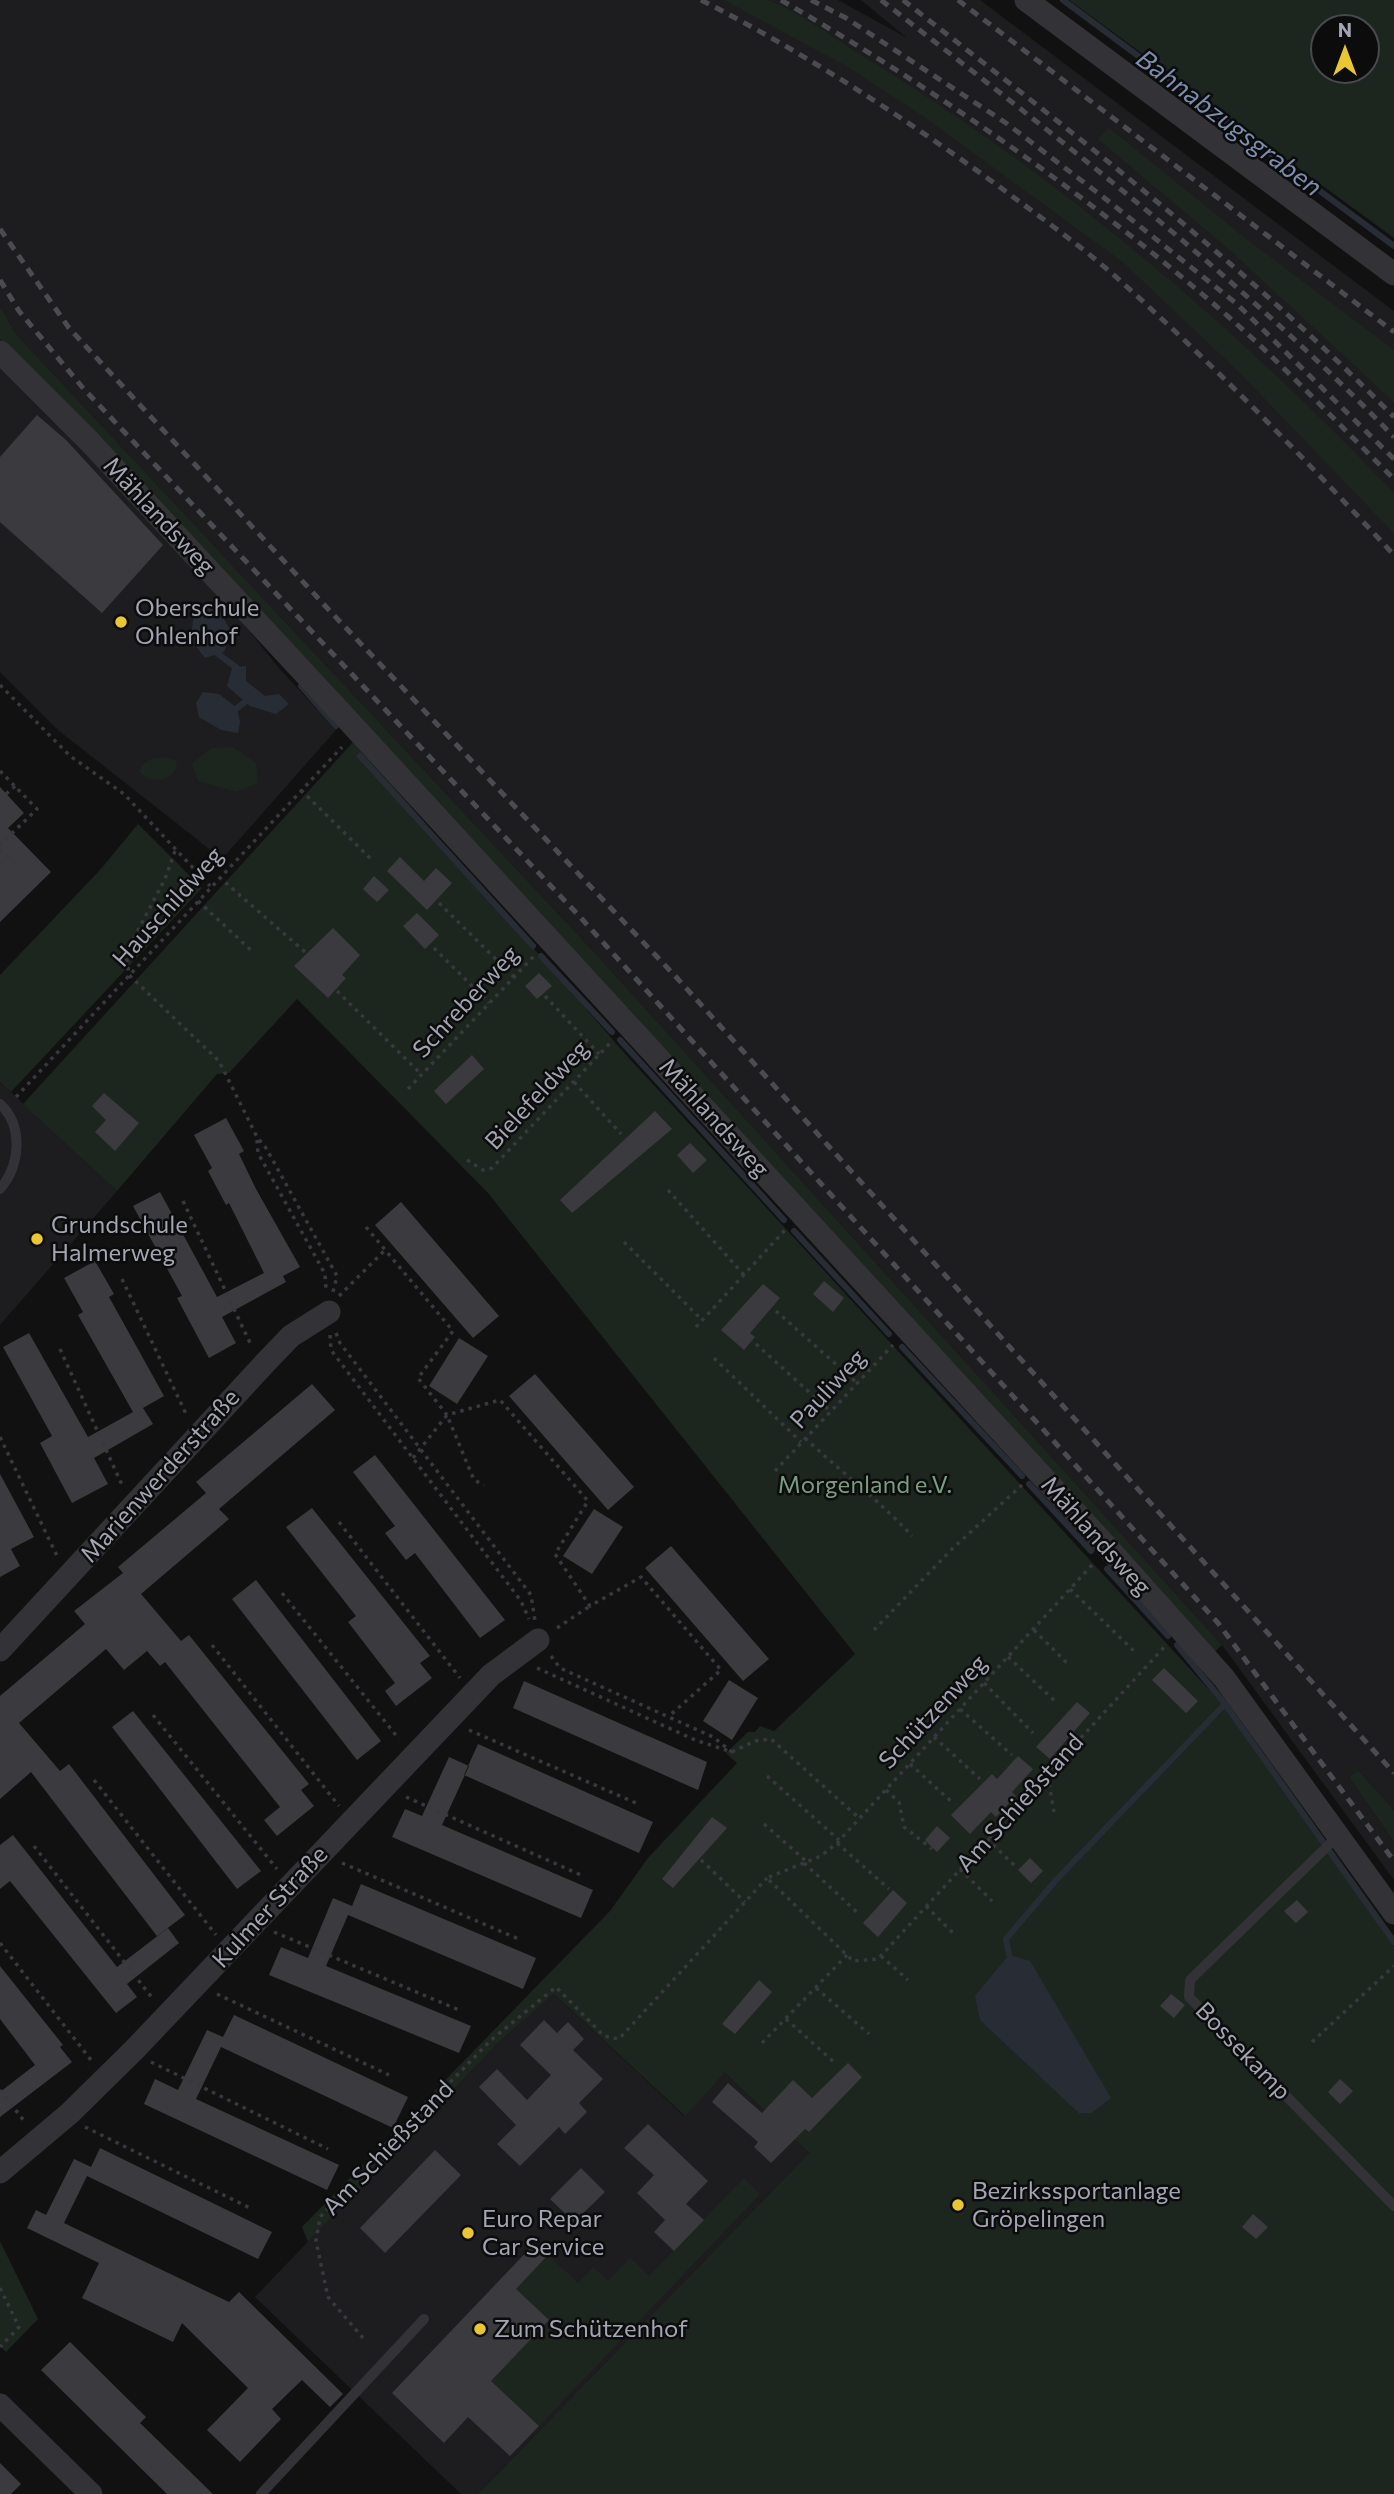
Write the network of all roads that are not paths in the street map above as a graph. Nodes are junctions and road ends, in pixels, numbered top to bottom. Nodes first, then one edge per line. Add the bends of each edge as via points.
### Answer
1 (1026, 0) edge
2 (1394, 274) edge
3 (0, 352) edge
4 (2, 1107) edge
5 (0, 1189) edge
6 (329, 1312) road end
7 (546, 1635) road end
8 (0, 1650) edge
9 (1338, 1836) junction
10 (1394, 1913) edge
11 (0, 2172) edge
12 (1394, 2206) edge
13 (424, 2319) dead end
14 (0, 2405) edge
15 (91, 2494) edge
16 (261, 2494) edge

1 - 2 street
3 - 9 street, Mählandsweg via 89,440 1108,1548 1231,1688
4 - 5 lane via 14,1129 18,1156
6 - 8 street, Marienwerderstraße via 291,1336
7 - 11 street, Kulmer Straße via 491,1675 134,2050
9 - 10 street, Mählandsweg
9 - 12 lane, Bossekamp via 1190,1980 1189,1997
13 - 16 lane
14 - 15 street

